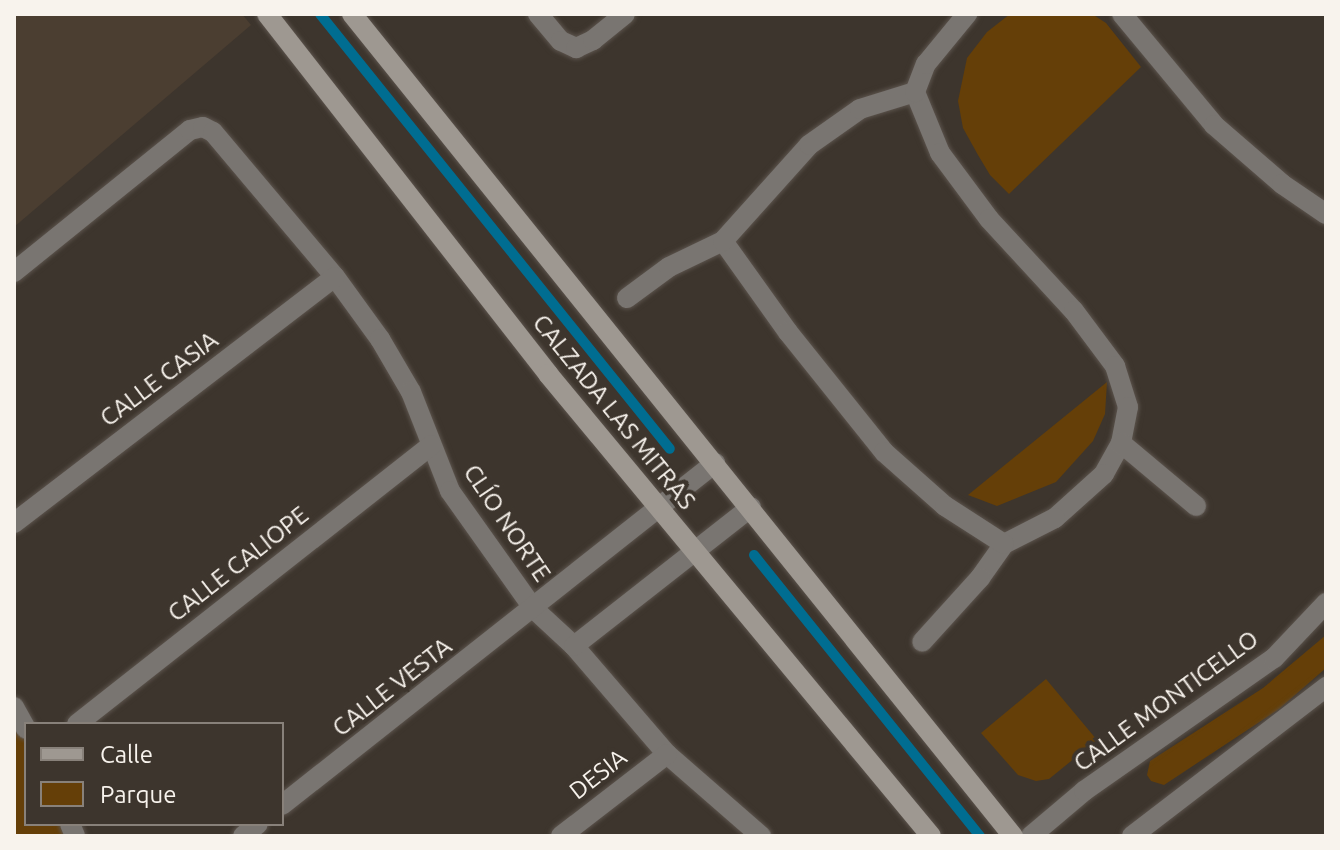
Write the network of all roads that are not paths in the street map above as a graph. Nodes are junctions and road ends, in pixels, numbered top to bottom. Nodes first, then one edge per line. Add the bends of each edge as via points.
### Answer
1 (267, 14) edge
2 (352, 14) edge
3 (538, 14) edge
4 (625, 14) edge
5 (967, 14) edge
6 (1122, 14) edge
7 (915, 92) junction
8 (1326, 214) edge
9 (723, 241) junction
10 (14, 272) edge
11 (335, 277) junction
12 (627, 298) dead end
13 (1121, 443) junction
14 (431, 445) junction
15 (715, 463) junction
16 (1196, 506) dead end
17 (751, 507) junction
18 (661, 509) junction
19 (14, 523) edge
20 (1004, 544) junction
21 (694, 553) junction
22 (1326, 603) edge
23 (534, 609) junction
24 (922, 642) dead end
25 (574, 646) junction
26 (1326, 687) edge
27 (14, 707) edge
28 (80, 722) edge
29 (24, 725) edge
30 (667, 754) junction
31 (284, 803) edge
32 (561, 836) edge
33 (761, 836) edge
34 (931, 836) edge
35 (1013, 836) edge
36 (1031, 836) edge
37 (1132, 836) edge

1 - 18 main road, CALZADA LAS MITRAS via 548,374
2 - 15 main road, CALZADA LAS MITRAS
3 - 4 street via 561,41 576,48
5 - 7 street via 926,64
6 - 8 street via 1214,125
7 - 9 street via 860,109 809,145
7 - 13 street via 940,153 989,219 1074,311 1115,366 1128,407
9 - 12 street via 669,267
9 - 20 street via 884,452 945,506
10 - 11 street, CLÍO NORTE via 190,130 203,127 213,132
11 - 14 street, CLÍO NORTE via 411,392
11 - 19 street, CALLE CASIA
13 - 16 street
13 - 20 street via 1104,474 1083,496 1055,518
14 - 23 street, CLÍO NORTE via 450,491
14 - 28 street, CALLE CALIOPE
15 - 17 main road, CALZADA LAS MITRAS
15 - 18 street, CALLE VESTA
17 - 21 street
17 - 35 main road, CALZADA LAS MITRAS
18 - 21 main road, CALZADA LAS MITRAS
18 - 23 street, CALLE VESTA
20 - 24 street
21 - 25 street
21 - 34 main road, CALZADA LAS MITRAS
22 - 36 street, CALLE MONTICELLO via 1274,658 1084,791
23 - 25 street, CLÍO NORTE
23 - 31 street, CALLE VESTA
25 - 30 street, CLÍO NORTE
26 - 37 street
27 - 29 street
30 - 32 street, DESIA
30 - 33 street, CLÍO NORTE

